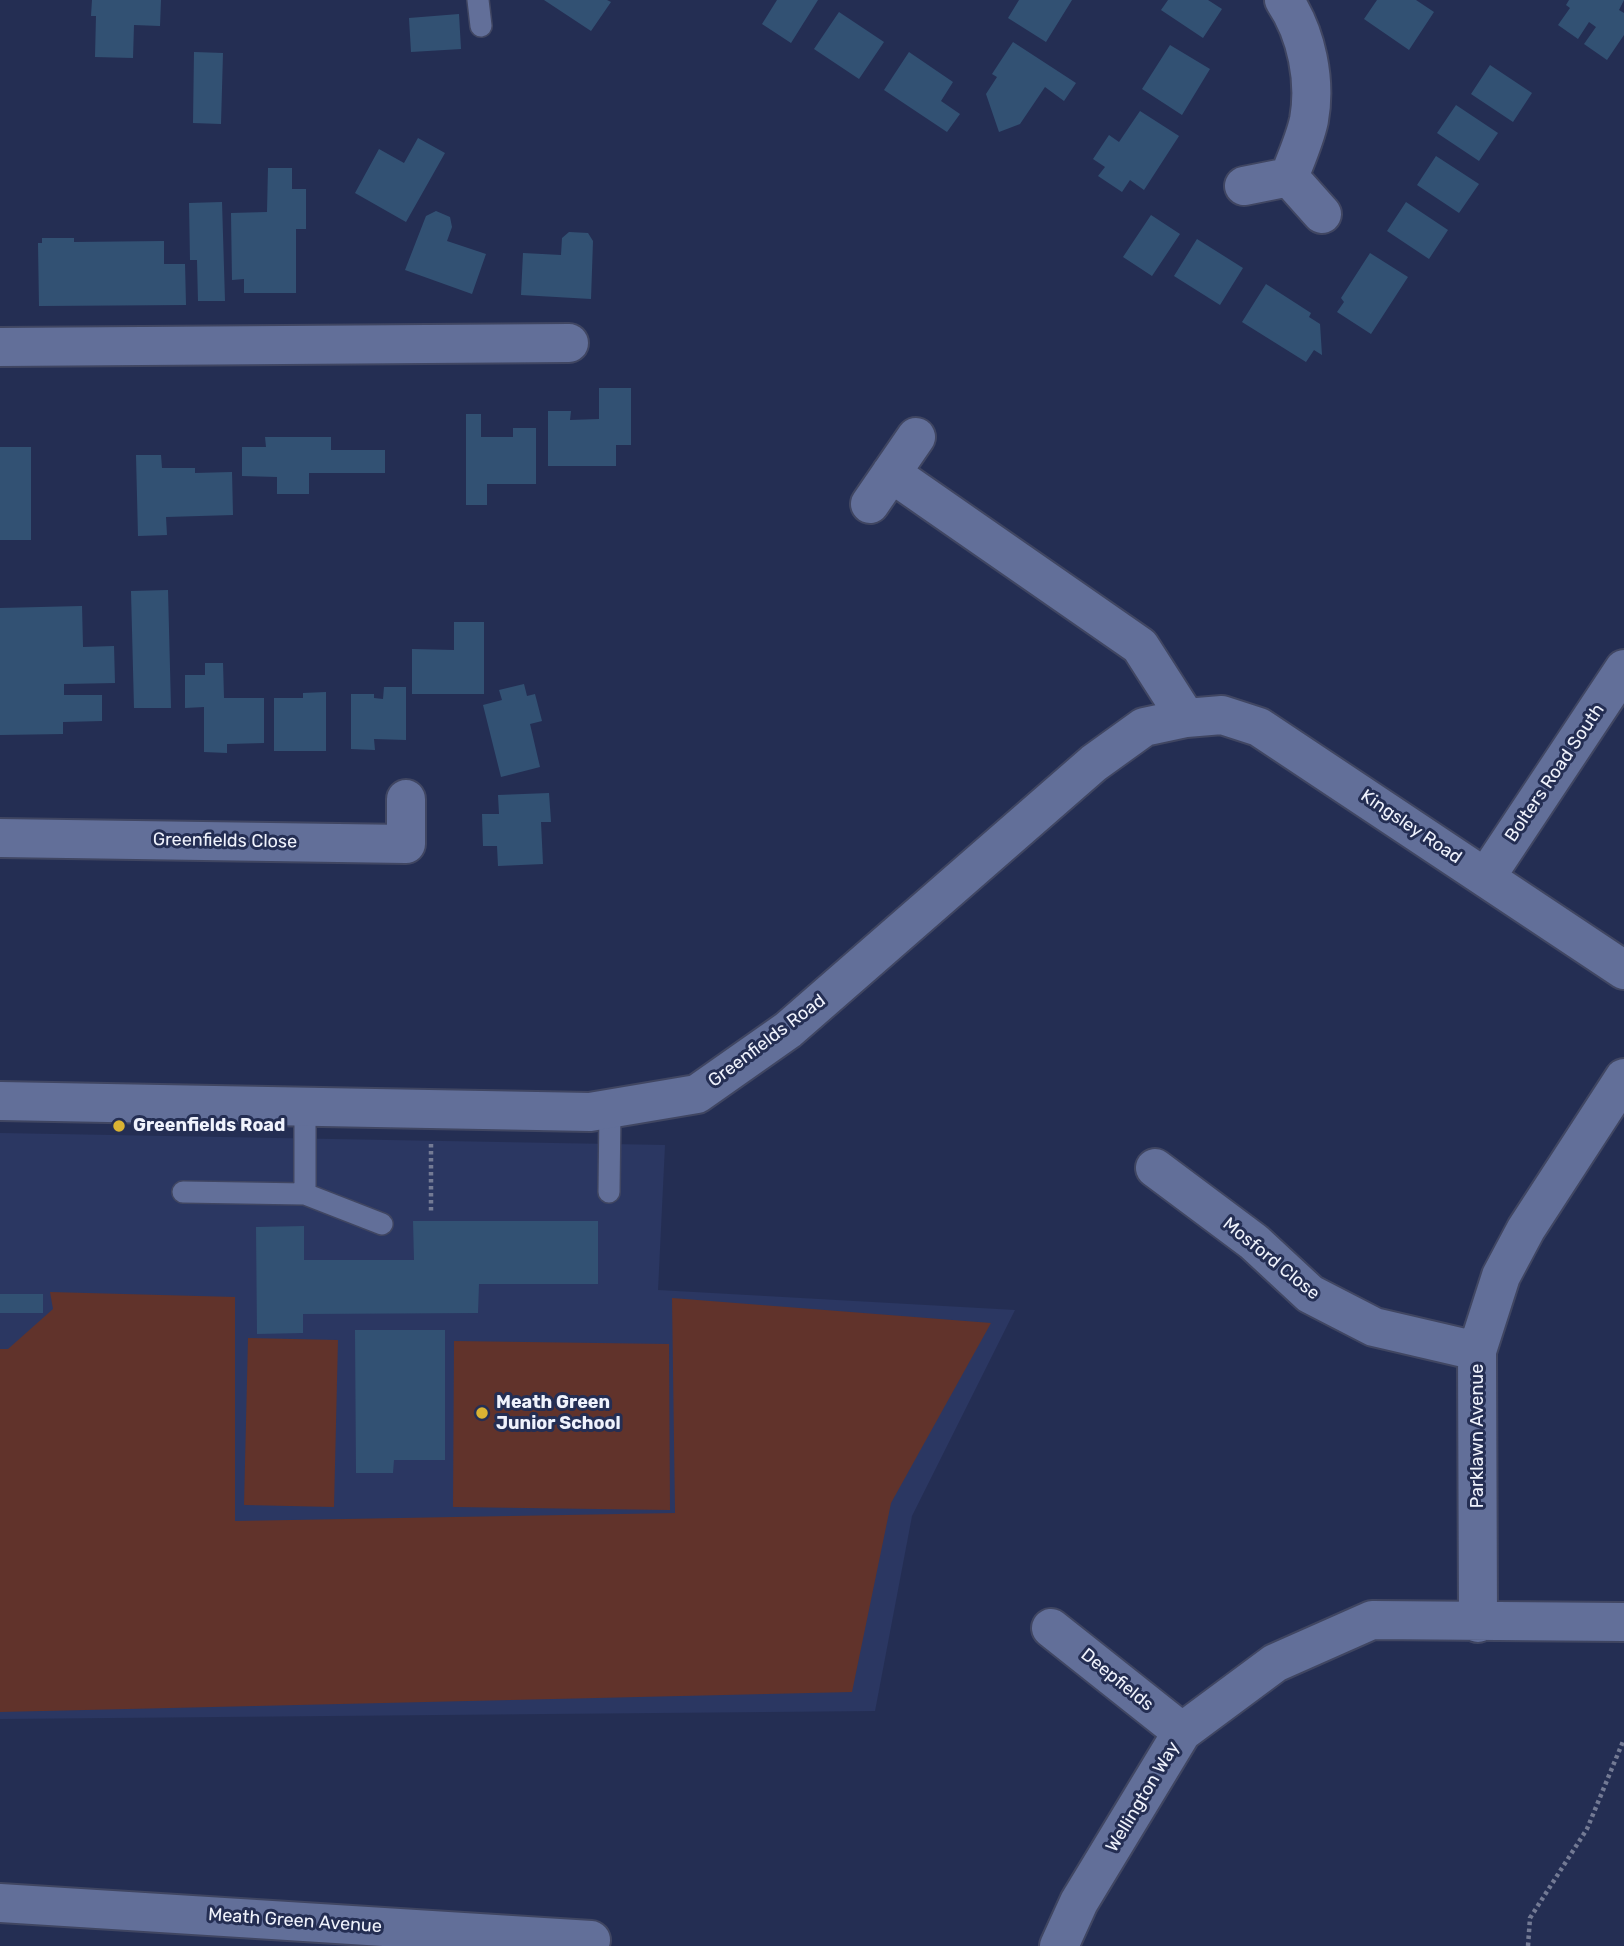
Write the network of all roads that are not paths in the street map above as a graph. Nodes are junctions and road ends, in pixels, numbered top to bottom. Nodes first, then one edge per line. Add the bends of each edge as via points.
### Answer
1 (478, 0) edge
2 (1284, 0) edge
3 (481, 26) dead end
4 (1289, 177) junction
5 (1244, 186) dead end
6 (1322, 214) dead end
7 (569, 343) dead end
8 (0, 347) edge
9 (916, 437) dead end
10 (891, 473) junction
11 (870, 505) dead end
12 (1624, 669) edge
13 (1186, 718) junction
14 (406, 799) dead end
15 (0, 838) edge
16 (1486, 877) junction
17 (1624, 970) edge
18 (1624, 1078) edge
19 (0, 1101) edge
20 (305, 1107) junction
21 (610, 1108) junction
22 (1155, 1168) dead end
23 (183, 1192) dead end
24 (609, 1192) dead end
25 (305, 1194) junction
26 (382, 1224) dead end
27 (1477, 1351) junction
28 (1624, 1622) edge
29 (1478, 1623) junction
30 (1051, 1628) dead end
31 (1182, 1732) junction
32 (0, 1903) edge
33 (591, 1940) dead end
34 (1059, 1946) edge

1 - 3 lane
2 - 4 street via 1310,62 1309,121
4 - 5 street
4 - 6 street
7 - 8 street
9 - 10 street
10 - 11 street
10 - 13 street via 1140,646
12 - 16 street, Bolters Road South
13 - 16 street, Kingsley Road via 1222,715 1259,727
13 - 21 street, Greenfields Road via 1144,727 1094,763 788,1030 697,1094
14 - 15 street, Greenfields Close via 406,844
16 - 17 street, Kingsley Road
18 - 27 street, Parklawn Avenue via 1526,1228 1501,1276
19 - 20 street, Greenfields Road
20 - 21 street, Greenfields Road via 590,1112
20 - 25 lane
21 - 24 lane
22 - 27 street, Mosford Close via 1254,1242 1310,1294 1374,1326
23 - 25 lane
25 - 26 lane
27 - 29 street, Parklawn Avenue
28 - 29 street, Wellington Way
29 - 31 street, Wellington Way via 1372,1620 1275,1663
30 - 31 street, Deepfields
31 - 34 street, Wellington Way via 1079,1902
32 - 33 street, Meath Green Avenue

